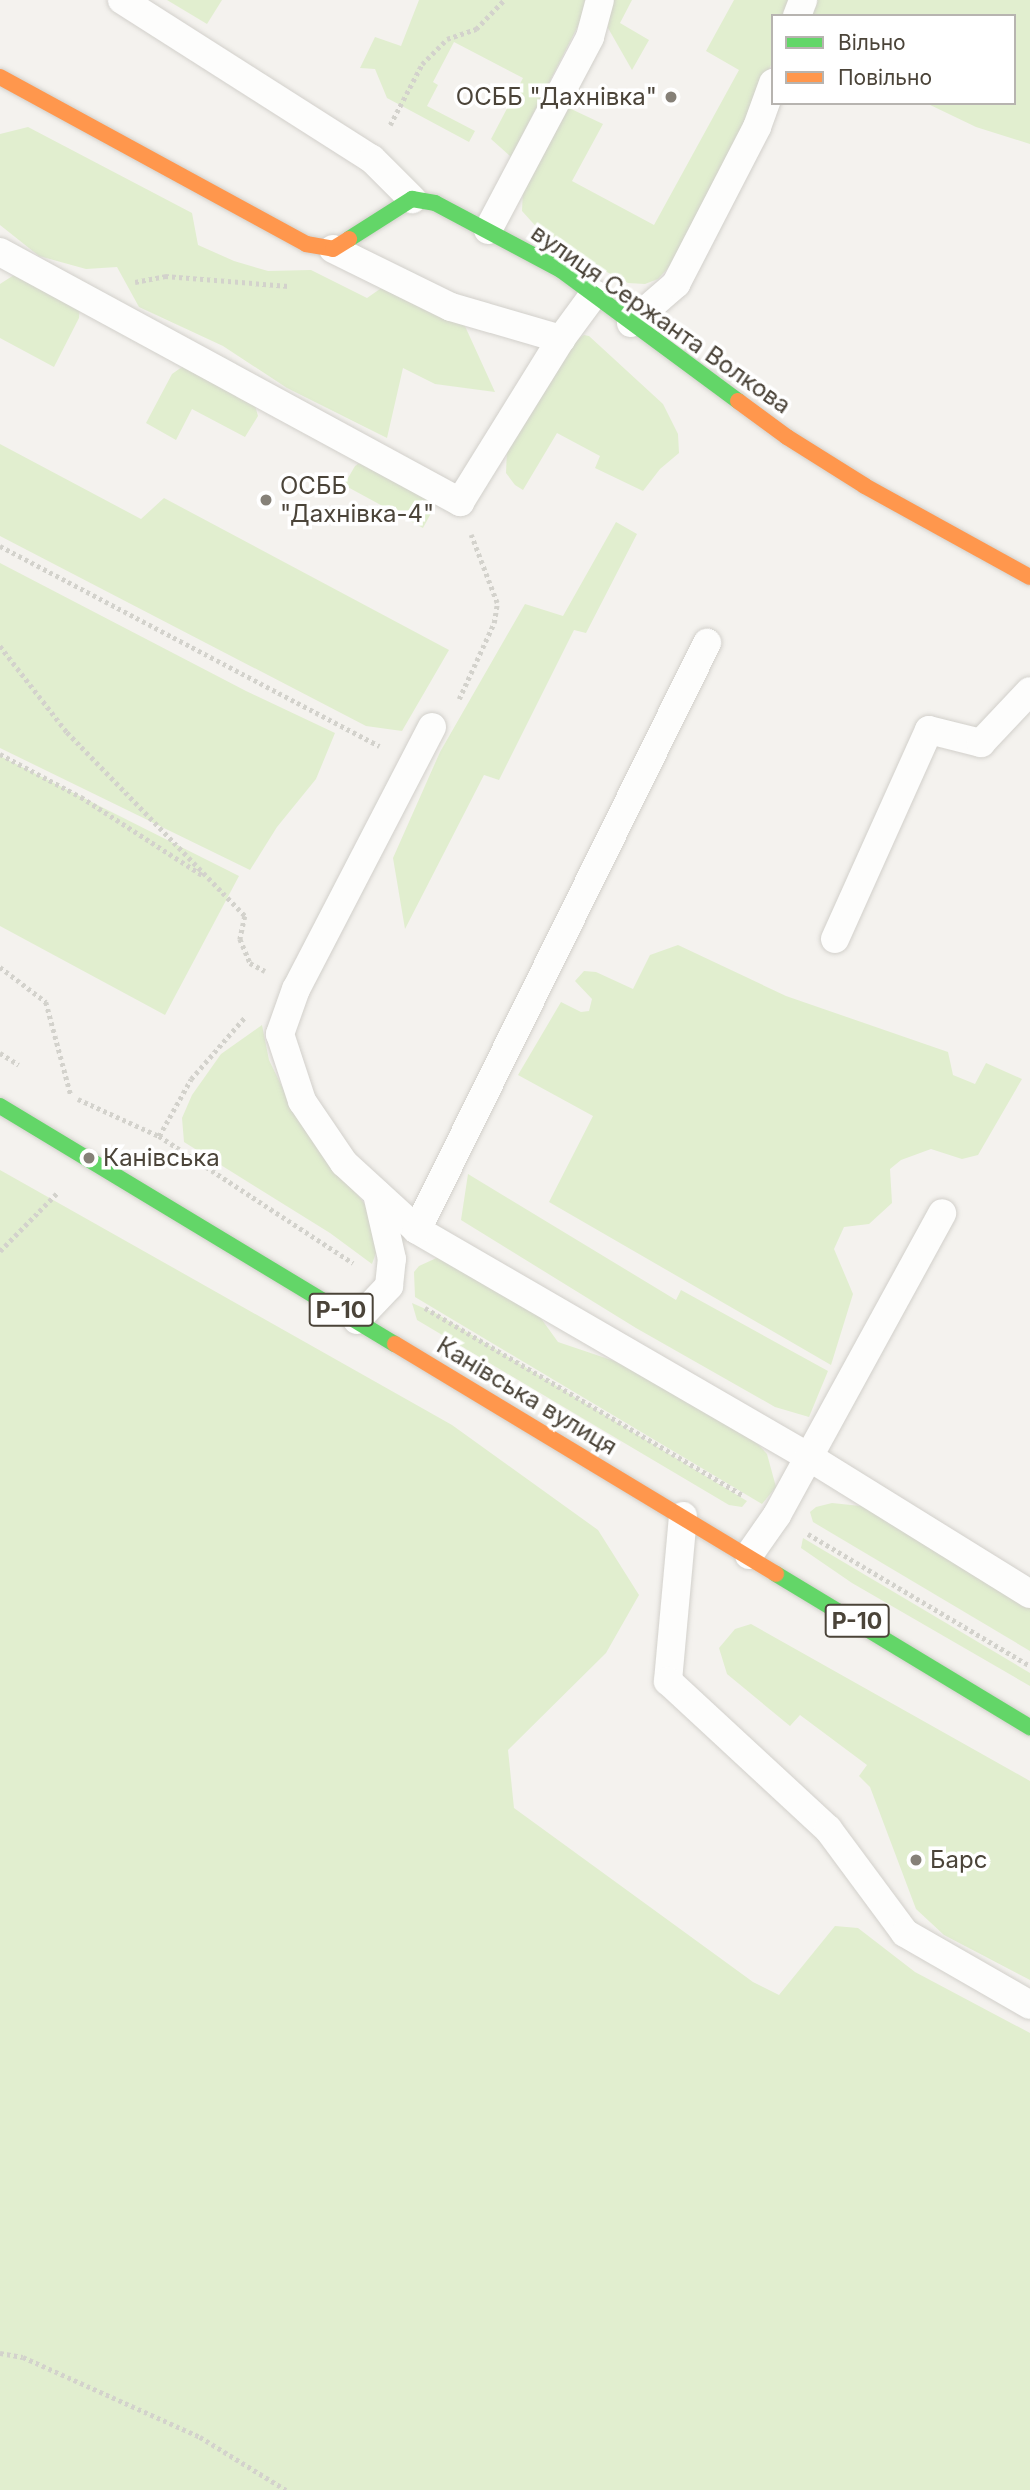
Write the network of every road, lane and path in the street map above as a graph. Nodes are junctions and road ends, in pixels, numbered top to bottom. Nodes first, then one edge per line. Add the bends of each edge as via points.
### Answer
1 (122, 0) edge
2 (504, 0) edge
3 (600, 0) edge
4 (6, 87) edge
5 (771, 88) edge
6 (372, 159) junction
7 (412, 199) junction
8 (488, 230) junction
9 (333, 249) junction
10 (0, 252) edge
11 (295, 287) dead end
12 (79, 293) junction
13 (594, 294) junction
14 (631, 323) junction
15 (561, 339) junction
16 (460, 502) junction
17 (0, 546) edge
18 (1030, 577) edge
19 (708, 643) dead end
20 (0, 646) edge
21 (1030, 691) edge
22 (432, 727) joint
23 (382, 747) dead end
24 (0, 754) edge
25 (209, 879) junction
26 (835, 939) dead end
27 (0, 967) edge
28 (296, 989) junction
29 (0, 1053) edge
30 (24, 1067) dead end
31 (191, 1079) dead end
32 (59, 1088) dead end
33 (71, 1095) junction
34 (0, 1105) edge
35 (159, 1136) junction
36 (89, 1158) junction
37 (377, 1194) junction
38 (942, 1213) dead end
39 (416, 1230) junction
40 (0, 1251) edge
41 (389, 1286) junction
42 (357, 1320) junction
43 (808, 1457) junction
44 (777, 1515) junction
45 (683, 1516) junction
46 (749, 1555) junction
47 (1030, 1594) edge
48 (1030, 1666) edge
49 (1030, 1727) edge
50 (1030, 2005) edge
51 (0, 2353) edge
52 (286, 2490) edge

1 - 6 lane
2 - 6 path via 476,29 447,39 422,64
3 - 8 lane via 590,37
4 - 9 main road via 306,244
5 - 14 lane via 757,127 676,284
6 - 7 lane
7 - 8 main road, вулиця Сержанта Волкова via 435,203
7 - 9 main road
8 - 13 main road, вулиця Сержанта Волкова
9 - 15 lane via 451,307
10 - 12 lane
11 - 12 path via 165,275
12 - 16 lane
13 - 14 main road, вулиця Сержанта Волкова
13 - 15 lane
14 - 18 main road, вулиця Сержанта Волкова via 787,437 865,486
15 - 16 lane
16 - 22 path via 497,603 494,623 450,717
17 - 23 path
19 - 39 lane
20 - 25 path via 68,732
21 - 26 lane via 981,743 929,730
22 - 28 lane
24 - 25 path via 81,797
25 - 28 path via 245,916 240,939 250,962
27 - 33 path via 46,1002
28 - 37 lane via 280,1034 302,1101 344,1163
29 - 30 path
31 - 35 path
32 - 33 path
33 - 35 path
34 - 36 main road, Канівська вулиця / Р-10
35 - 41 path
36 - 40 path
36 - 42 main road, Канівська вулиця / Р-10
37 - 39 lane
37 - 41 lane via 392,1259
38 - 43 lane
39 - 43 lane
41 - 42 lane
41 - 44 path
42 - 45 main road, Канівська вулиця / Р-10
43 - 44 lane
43 - 47 lane
44 - 46 lane
44 - 48 path
45 - 46 main road, Канівська вулиця / Р-10
45 - 50 lane via 668,1681 828,1829 905,1933
46 - 49 main road, Канівська вулиця / Р-10
51 - 52 path via 23,2357 200,2437

